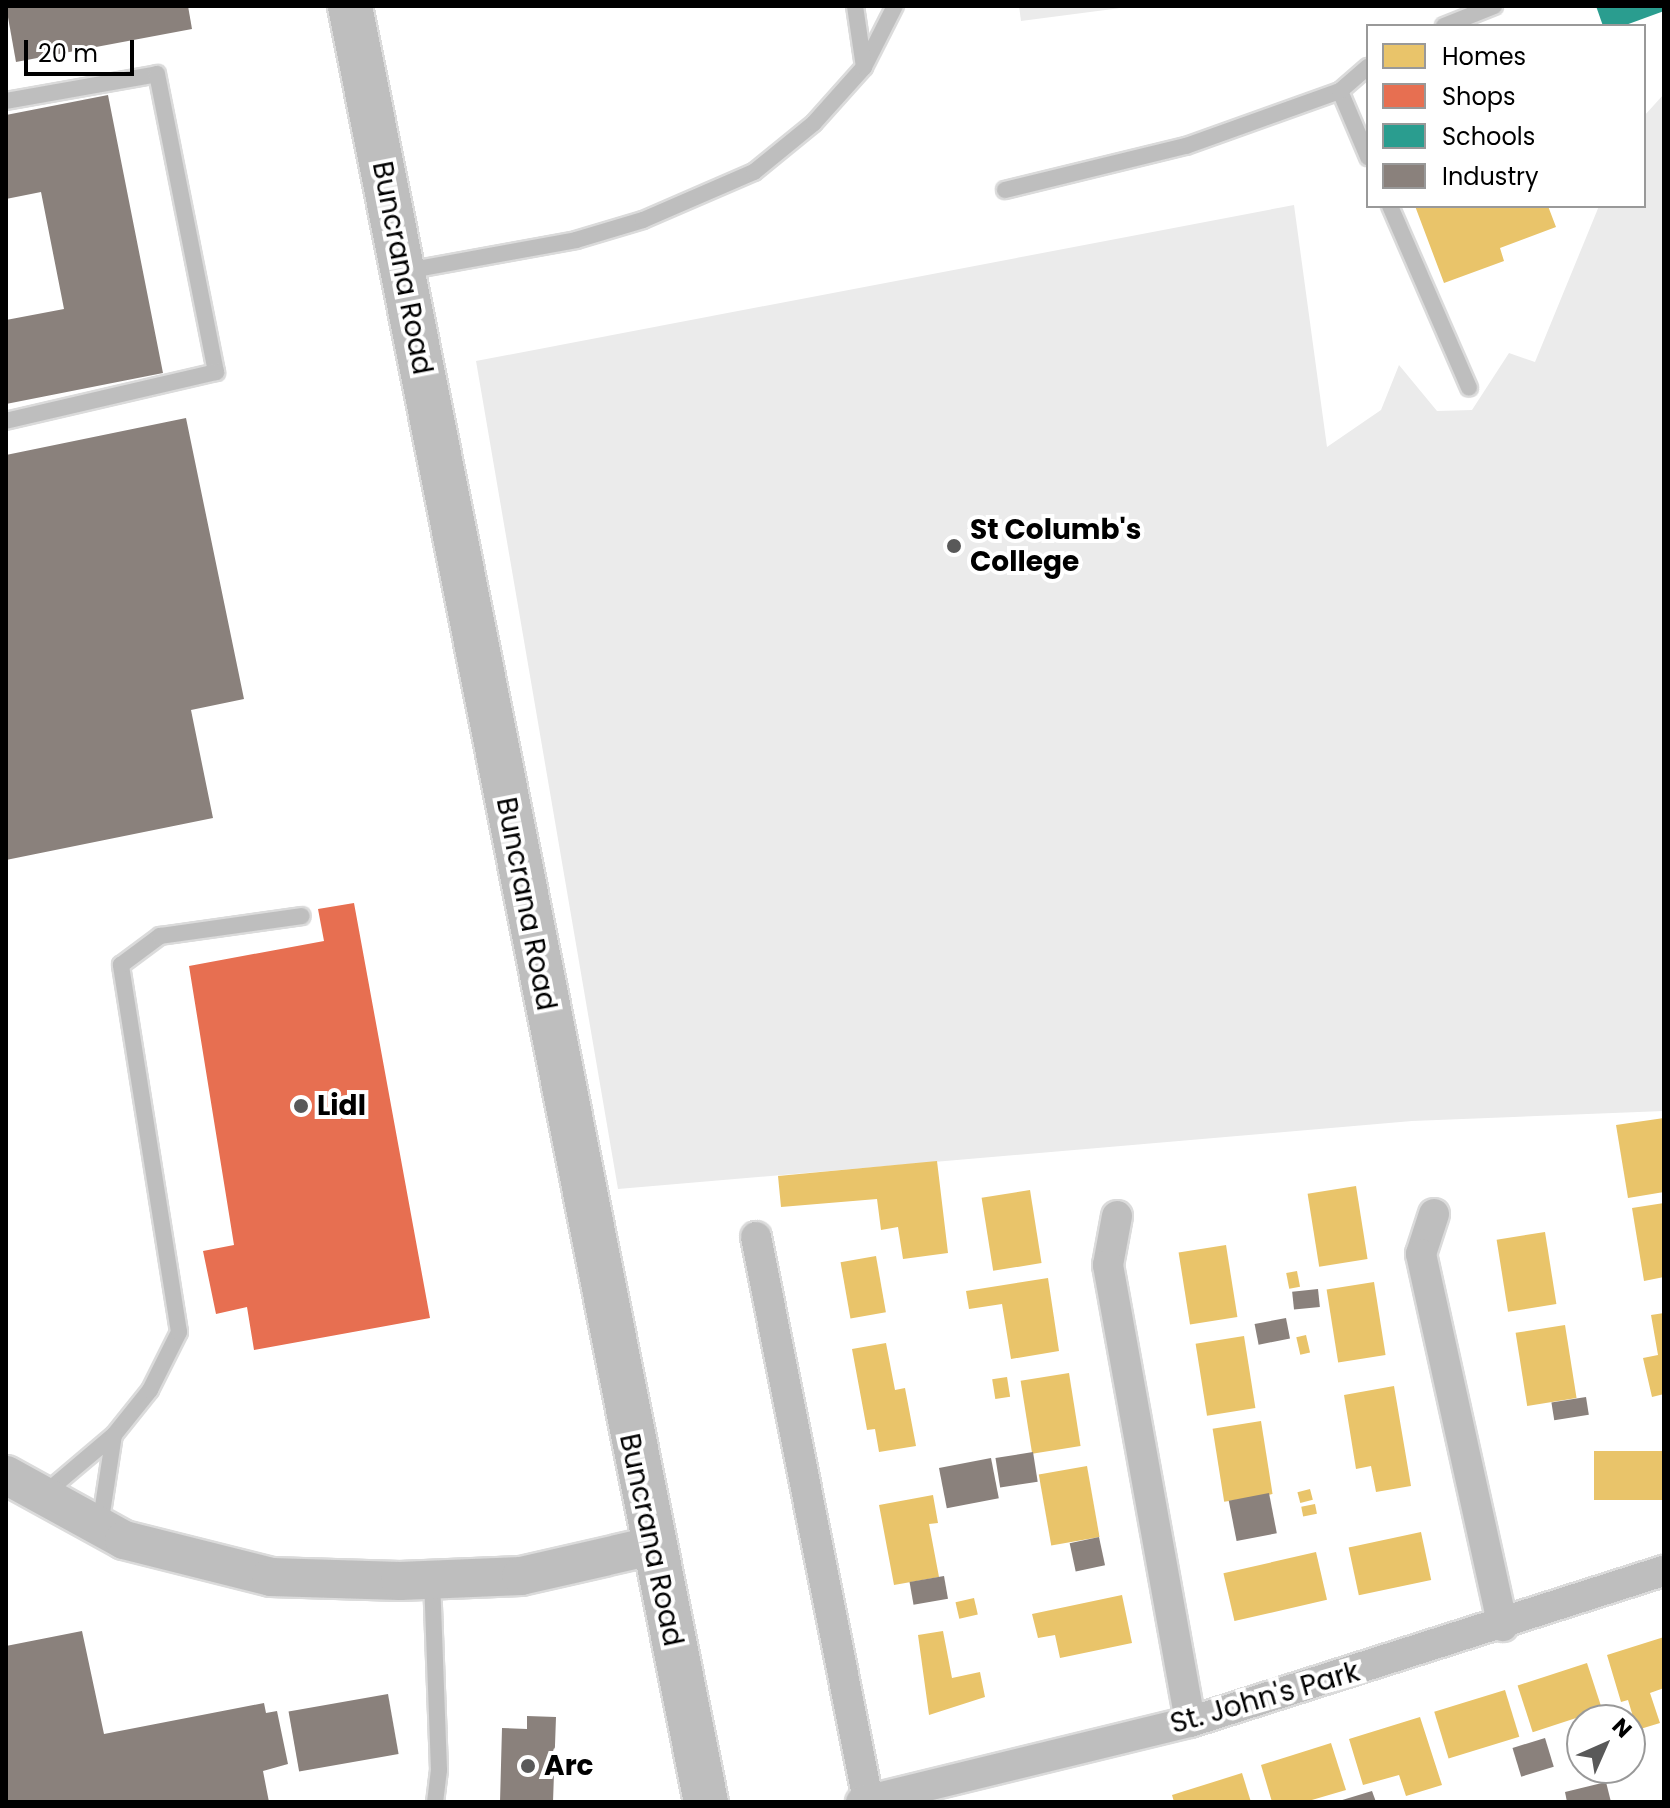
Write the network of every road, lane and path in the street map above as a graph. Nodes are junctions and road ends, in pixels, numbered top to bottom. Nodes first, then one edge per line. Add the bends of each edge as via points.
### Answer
1 (350, 6) edge
2 (855, 6) edge
3 (895, 6) edge
4 (1494, 6) edge
5 (1449, 24) edge
6 (864, 67) junction
7 (1366, 69) edge
8 (1340, 91) junction
9 (6, 101) edge
10 (1366, 152) edge
11 (1005, 190) dead end
12 (1391, 208) edge
13 (403, 272) junction
14 (1469, 388) dead end
15 (6, 421) edge
16 (302, 916) dead end
17 (1434, 1214) dead end
18 (1117, 1216) dead end
19 (756, 1237) dead end
20 (114, 1435) junction
21 (6, 1475) edge
22 (43, 1495) junction
23 (100, 1526) junction
24 (652, 1546) junction
25 (1664, 1571) edge
26 (432, 1579) junction
27 (1503, 1626) junction
28 (1190, 1722) junction
29 (864, 1801) edge
30 (435, 1802) edge
31 (706, 1802) edge

1 - 13 highway, Buncrana Road
2 - 6 lane
3 - 6 lane
4 - 5 lane
6 - 13 lane via 814,123 754,172 697,198 576,240
7 - 8 lane
8 - 10 lane
8 - 11 lane via 1186,146
9 - 15 lane via 157,74 216,372
12 - 14 lane
13 - 24 highway, Buncrana Road
16 - 20 lane via 160,936 121,965 179,1332 150,1390
17 - 27 street via 1421,1254
18 - 28 street via 1108,1265
19 - 29 street
20 - 22 lane
20 - 23 lane
21 - 22 street
22 - 23 street
23 - 26 street via 124,1540 271,1577
24 - 26 street via 521,1576
24 - 31 highway, Buncrana Road
25 - 27 street, St. John's Park
26 - 30 lane via 439,1770
27 - 28 street, St. John's Park
28 - 29 street, St. John's Park

